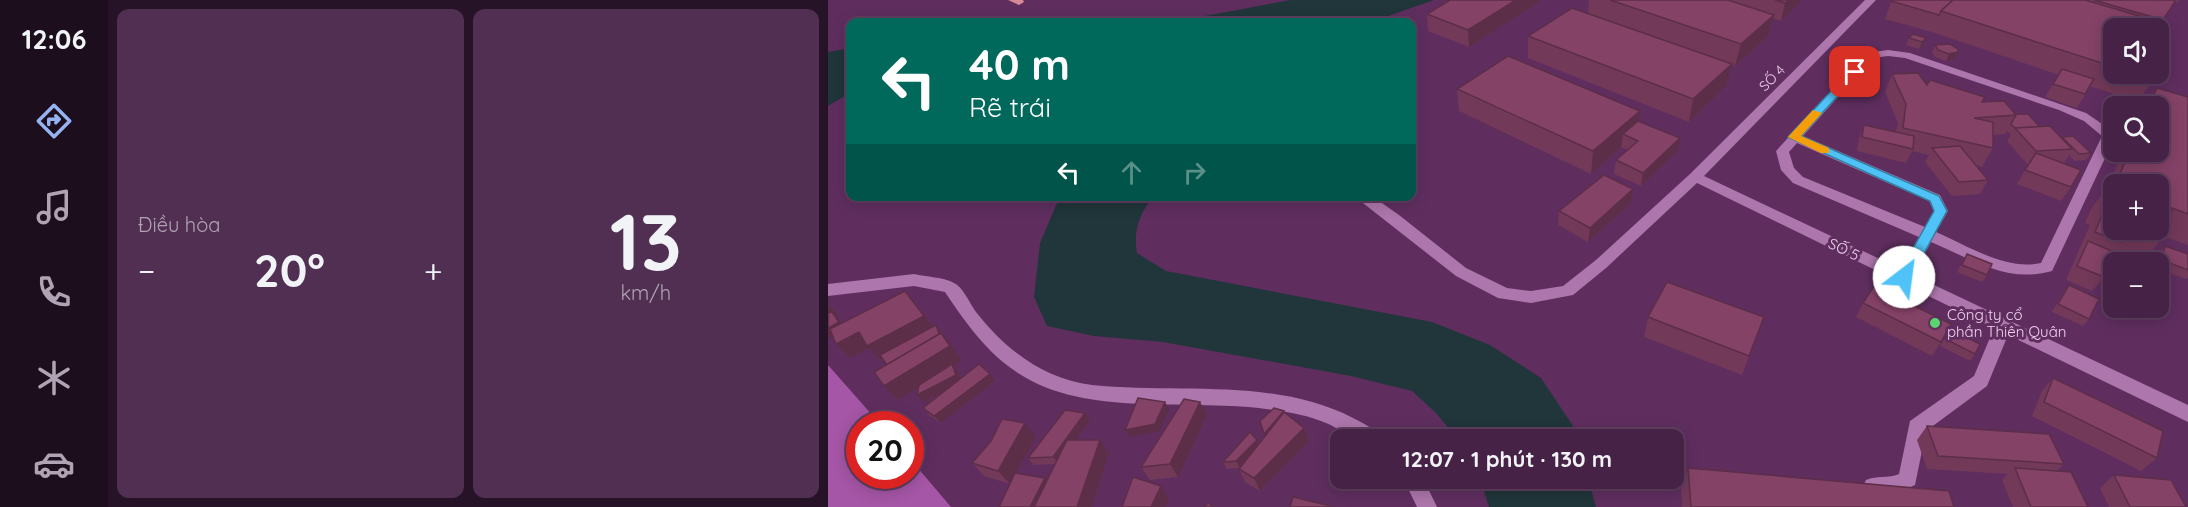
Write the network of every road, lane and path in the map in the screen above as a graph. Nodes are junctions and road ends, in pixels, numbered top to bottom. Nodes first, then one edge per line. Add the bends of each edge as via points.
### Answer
1 (1871, 0) edge
2 (1794, 137) junction
3 (1695, 177) junction
4 (1368, 201) edge
5 (1929, 235) junction
6 (1904, 277) junction
7 (828, 290) edge
8 (2004, 325) junction
9 (2188, 414) edge
10 (1359, 429) edge
11 (1857, 485) edge
12 (1418, 489) edge
13 (1427, 507) edge

1 - 3 street, SỐ 4
2 - 5 street via 1935,198 1941,211
2 - 5 street via 1782,150 1782,156 1798,180
2 - 5 street via 1870,55 1888,53 1906,55 2063,107 2084,115 2109,135 2047,267 2030,272 2012,270
3 - 4 street, SỐ 4 via 1567,291 1531,297 1504,294 1461,272
3 - 6 street, SỐ 5
5 - 6 street
6 - 8 street, SỐ 5
7 - 10 street via 914,280 950,287 1002,351 1056,385 1109,394 1253,398 1325,413
8 - 9 street, SỐ 5
8 - 11 street via 1981,381 1917,427 1908,479 1892,488
12 - 13 street

